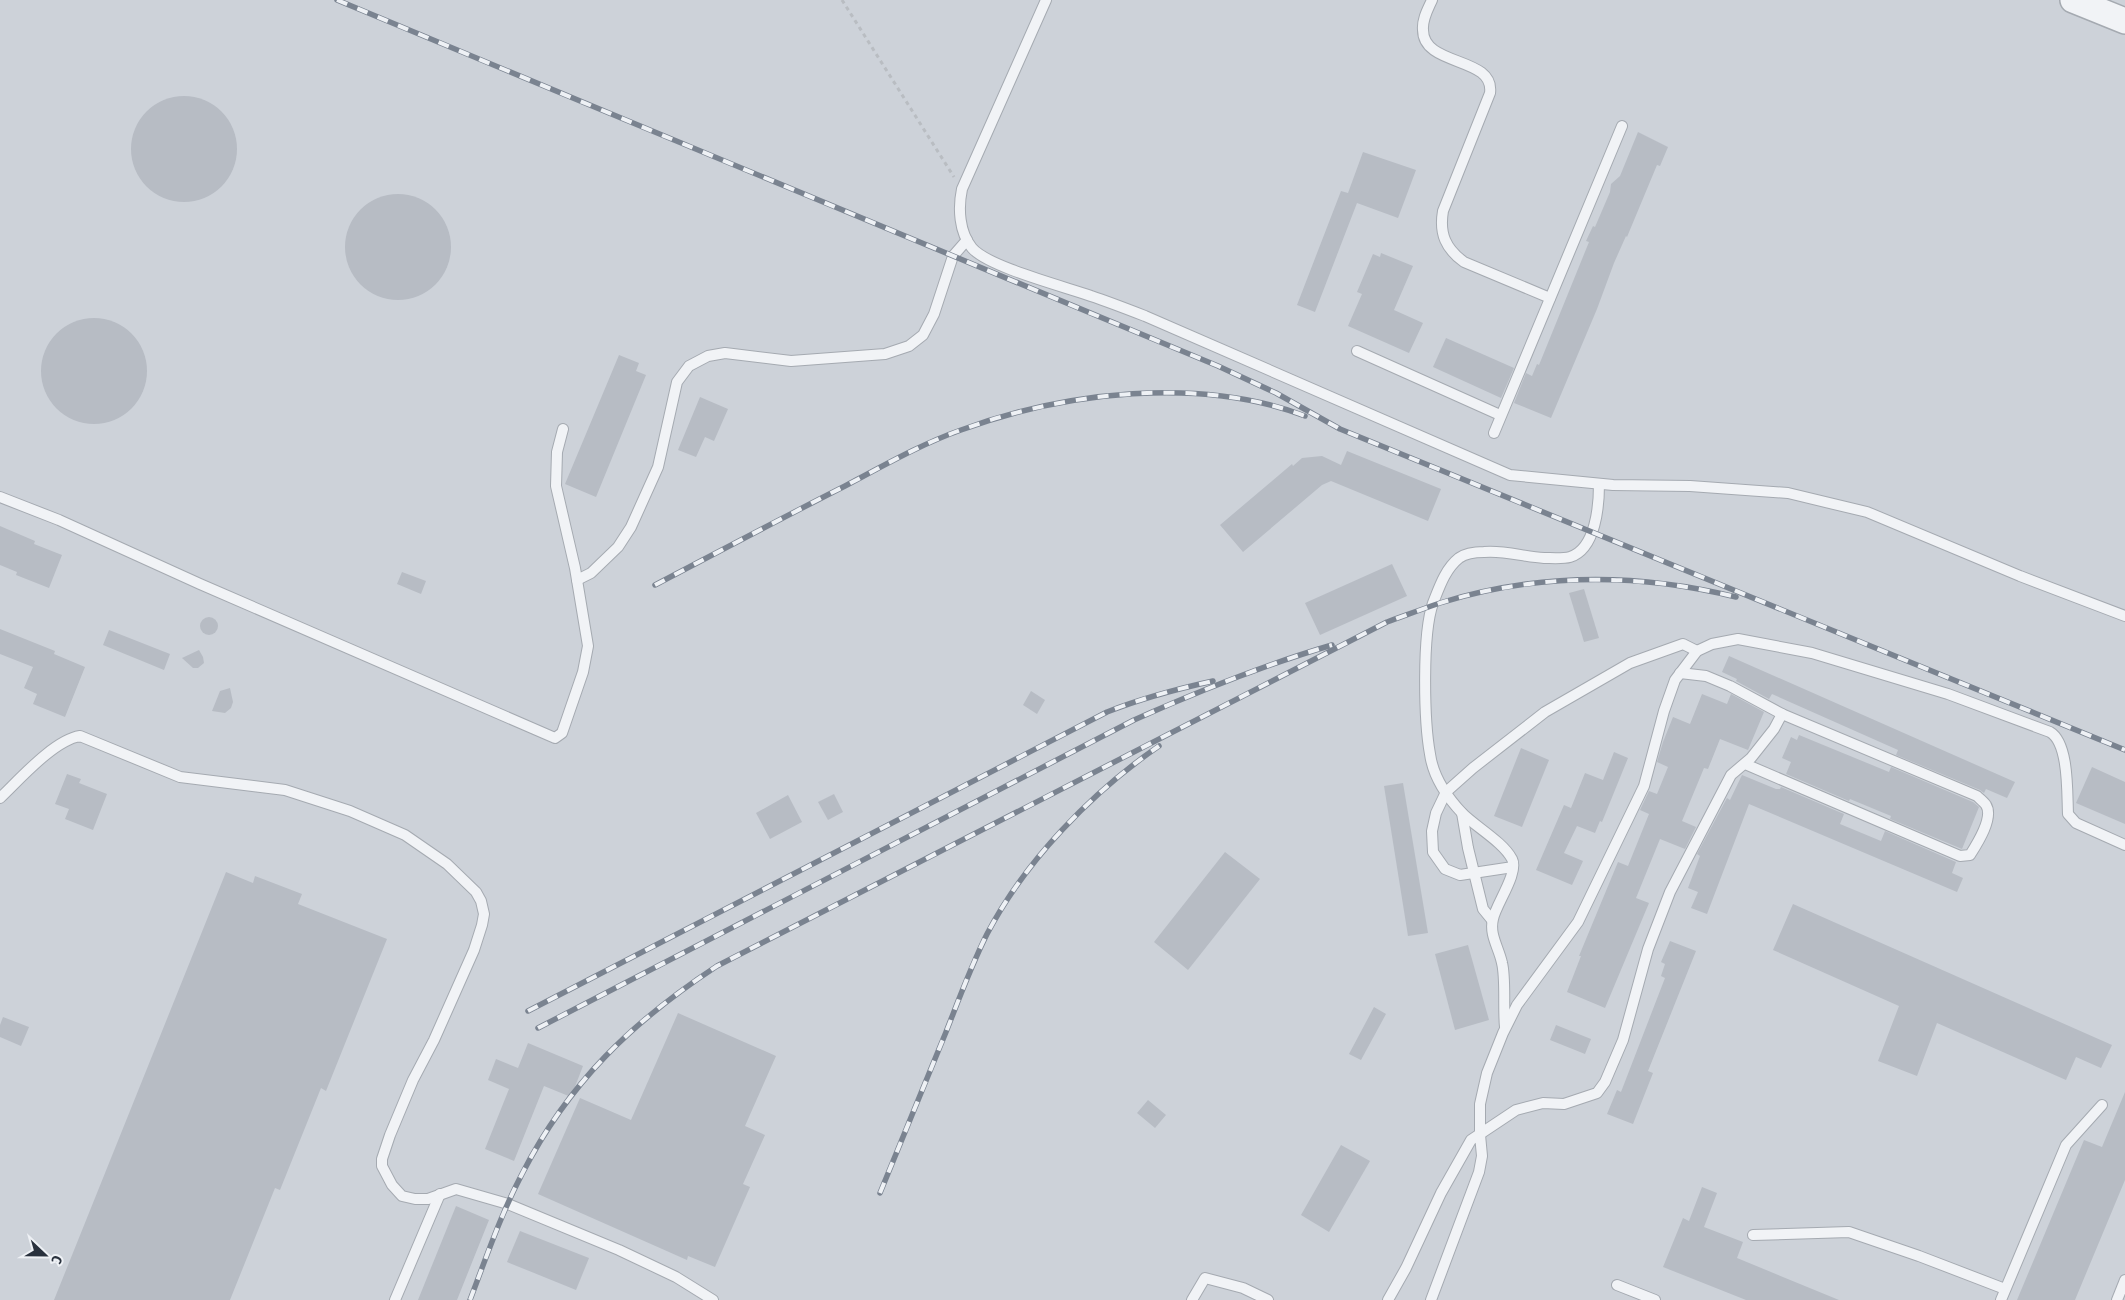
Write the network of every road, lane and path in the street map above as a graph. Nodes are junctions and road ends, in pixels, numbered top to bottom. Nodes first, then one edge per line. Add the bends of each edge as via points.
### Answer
1 (842, 0) edge
2 (1046, 0) edge
3 (1432, 0) edge
4 (2073, 0) edge
5 (2125, 21) edge
6 (1622, 126) dead end
7 (962, 190) junction
8 (967, 240) junction
9 (1550, 298) junction
10 (1357, 351) dead end
11 (1500, 415) junction
12 (563, 429) dead end
13 (1494, 433) dead end
14 (1599, 484) junction
15 (0, 497) edge
16 (577, 580) junction
17 (2125, 616) edge
18 (1697, 651) junction
19 (1680, 673) junction
20 (1782, 714) junction
21 (1745, 764) junction
22 (1446, 792) junction
23 (0, 798) edge
24 (1462, 813) junction
25 (2125, 845) edge
26 (1513, 867) junction
27 (1474, 874) junction
28 (1492, 920) junction
29 (1506, 1028) junction
30 (2102, 1105) dead end
31 (1480, 1135) junction
32 (440, 1194) junction
33 (1753, 1235) dead end
34 (2125, 1280) edge
35 (1617, 1285) dead end
36 (2005, 1289) junction
37 (395, 1300) edge
38 (713, 1300) edge
39 (1192, 1300) edge
40 (1268, 1300) edge
41 (1388, 1300) edge
42 (1431, 1300) edge
43 (1655, 1300) edge
44 (2001, 1300) edge
45 (2117, 1300) edge

1 - 7 path
2 - 7 lane
3 - 9 lane via 1422,31 1426,42 1439,53 1481,72 1491,85 1442,211 1442,234 1446,245 1464,262
4 - 5 street
6 - 9 lane
7 - 8 lane via 960,216
8 - 14 lane via 973,249 990,260 1145,316 1510,475
8 - 16 lane via 953,256 934,314 923,335 909,346 885,354 791,361 725,353 708,356 689,366 677,382 658,467 631,527 618,547 592,573
9 - 11 lane
10 - 11 lane
11 - 13 lane
12 - 16 lane via 557,452 556,486
14 - 17 lane via 1788,493 1867,512
14 - 22 lane via 1599,509 1592,532 1583,548 1571,557 1471,552 1459,557 1448,569 1432,606 1426,647 1430,755 1440,785
15 - 16 lane via 555,738 562,733 583,672 588,646
18 - 19 lane
18 - 22 lane via 1683,644 1630,663 1544,712
18 - 25 lane via 1712,644 1738,639 1812,652 1948,694 2050,732 2060,741 2071,819
19 - 20 lane via 1706,676
19 - 29 lane via 1664,711 1644,786 1613,852 1578,922 1517,1005
20 - 21 lane via 1764,743
20 - 21 lane via 1977,796 1987,806 1988,817 1981,839 1970,855 1960,856
21 - 31 lane via 1731,774 1670,892 1648,949 1624,1040 1605,1082 1597,1093 1564,1104 1543,1103 1516,1110
22 - 24 lane
22 - 27 lane via 1432,831 1434,852 1445,869 1460,875
23 - 32 lane via 57,746 80,736 180,777 285,790 350,811 405,835 467,882 481,901 482,925 434,1040 412,1080 382,1159 385,1174 402,1196 428,1199
24 - 26 lane via 1493,838 1512,860
24 - 27 lane
26 - 27 lane
26 - 28 lane
27 - 28 lane via 1483,909
28 - 29 lane via 1493,940 1502,964
29 - 31 lane via 1487,1073 1480,1104
30 - 36 lane via 2066,1144
31 - 41 lane via 1471,1140 1457,1162
31 - 42 lane via 1482,1156 1479,1172
32 - 37 lane
32 - 38 lane via 456,1189 508,1204 619,1250 676,1277
33 - 36 lane via 1849,1232
34 - 45 lane
35 - 43 lane
36 - 44 lane
39 - 40 lane via 1205,1278 1243,1288

